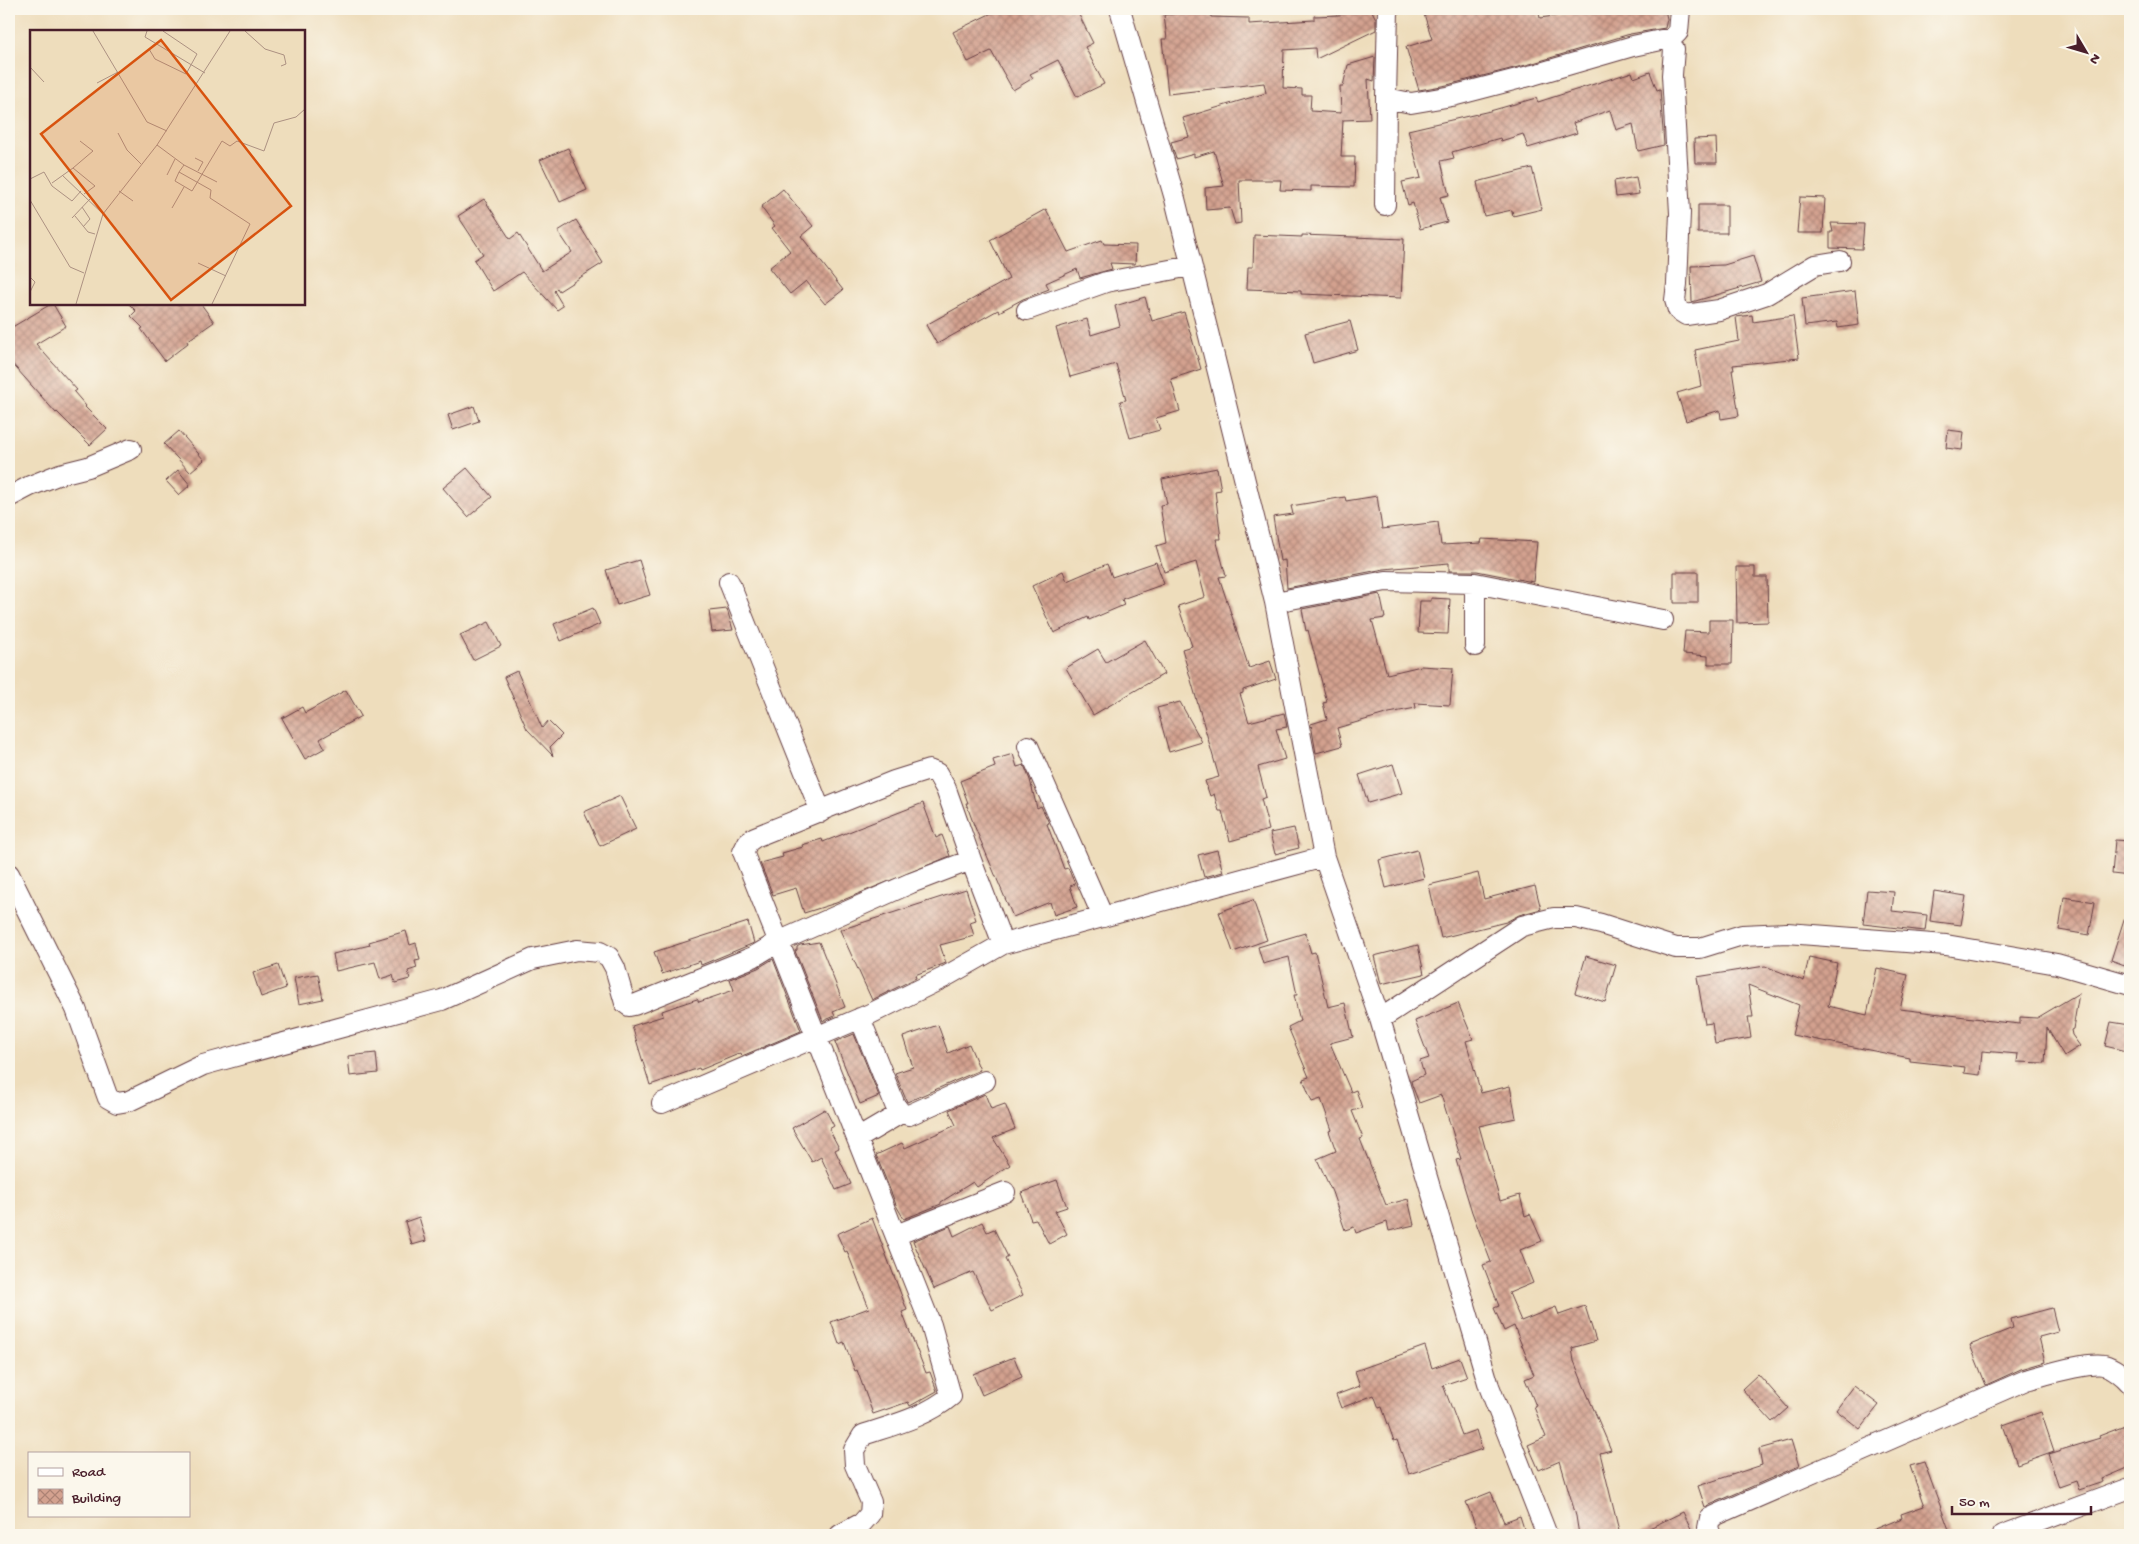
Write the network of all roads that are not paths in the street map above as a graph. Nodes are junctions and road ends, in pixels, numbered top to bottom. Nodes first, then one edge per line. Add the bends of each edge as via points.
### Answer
1 (1120, 9) edge
2 (1388, 9) edge
3 (1680, 9) edge
4 (1670, 40) junction
5 (1386, 98) junction
6 (1385, 204) dead end
7 (1840, 260) dead end
8 (1191, 266) junction
9 (1027, 310) dead end
10 (131, 449) dead end
11 (9, 497) edge
12 (729, 582) dead end
13 (1475, 583) junction
14 (1275, 602) junction
15 (1662, 620) dead end
16 (1475, 646) dead end
17 (1028, 746) dead end
18 (821, 812) junction
19 (1324, 857) junction
20 (970, 860) junction
21 (9, 874) edge
22 (1102, 917) junction
23 (778, 942) junction
24 (1003, 944) junction
25 (2130, 985) edge
26 (860, 1018) junction
27 (1380, 1019) junction
28 (815, 1036) junction
29 (985, 1081) dead end
30 (662, 1103) dead end
31 (902, 1113) junction
32 (857, 1139) junction
33 (1005, 1192) dead end
34 (896, 1235) junction
35 (2130, 1382) edge
36 (2130, 1488) edge
37 (840, 1535) edge
38 (1547, 1535) edge
39 (1711, 1535) edge
40 (2003, 1535) edge

1 - 8 street
2 - 5 street
3 - 4 street via 1678,32
4 - 5 street via 1633,46 1452,96 1412,103
4 - 7 street via 1674,49 1672,75 1680,213 1675,300 1678,310 1686,315 1719,310 1767,294 1814,265
5 - 6 street
8 - 9 street via 1106,282
8 - 14 street
10 - 11 street via 88,468 30,486
12 - 18 street
13 - 14 street via 1386,581
13 - 15 street
13 - 16 street
14 - 19 street
17 - 22 street
18 - 20 street via 929,770 937,774 946,789
18 - 23 street via 755,837 743,852
19 - 22 street
19 - 27 street
20 - 23 street via 911,882
20 - 24 street
21 - 23 street via 76,1009 108,1098 118,1103 129,1101 203,1065 442,1000 533,959 578,950 600,952 609,957 615,968 625,1003 629,1006 753,957
22 - 24 street
23 - 28 street
24 - 26 street via 943,978
25 - 27 street via 2057,964 1946,944 1787,933 1742,935 1700,948 1676,948 1593,922 1554,918 1522,926
26 - 28 street
26 - 31 street via 895,1106
27 - 38 street via 1490,1386
28 - 30 street
28 - 32 street
29 - 31 street via 908,1115
31 - 32 street
32 - 34 street
33 - 34 street
34 - 37 street via 931,1325 951,1396 913,1418 863,1435 854,1450 855,1465 871,1502 870,1514 862,1523
35 - 39 street via 2104,1365 2072,1368 2026,1380 1710,1518 1708,1528
36 - 40 street

